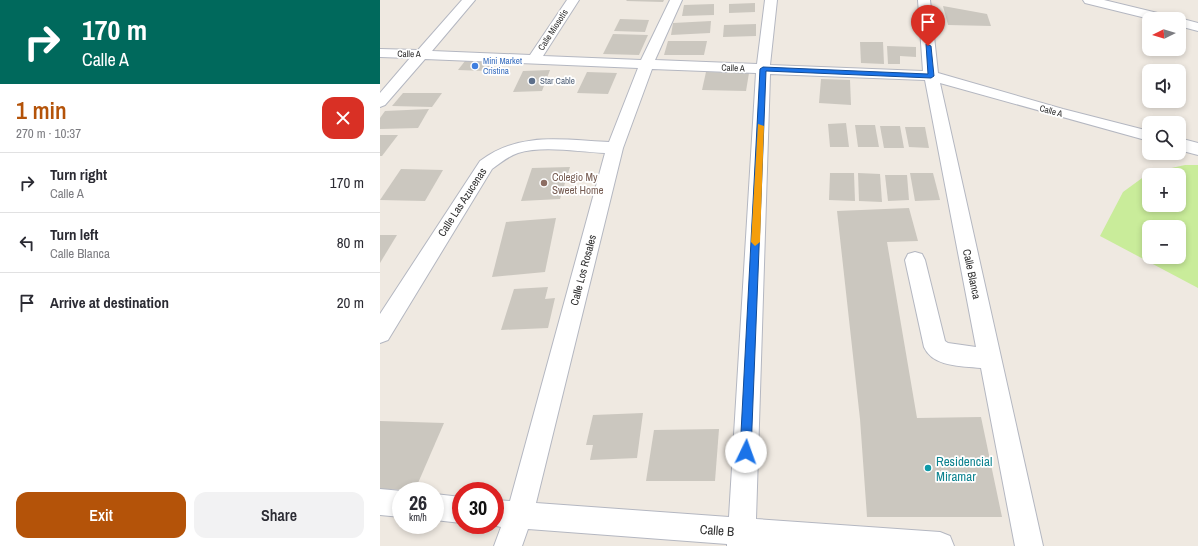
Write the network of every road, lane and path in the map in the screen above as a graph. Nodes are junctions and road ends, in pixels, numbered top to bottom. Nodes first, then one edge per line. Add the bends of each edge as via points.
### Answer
1 (469, 0) edge
2 (573, 0) edge
3 (676, 0) edge
4 (771, 0) edge
5 (924, 0) edge
6 (1089, 0) edge
7 (1142, 13) edge
8 (1186, 24) edge
9 (1198, 27) edge
10 (380, 53) edge
11 (421, 54) junction
12 (534, 59) junction
13 (646, 65) junction
14 (763, 69) junction
15 (931, 76) junction
16 (380, 102) edge
17 (1142, 134) edge
18 (1186, 146) edge
19 (615, 148) junction
20 (1198, 149) edge
21 (915, 260) dead end
22 (380, 333) edge
23 (990, 359) junction
24 (380, 502) edge
25 (392, 503) edge
26 (507, 514) edge
27 (742, 539) edge
28 (508, 546) edge
29 (940, 546) edge
30 (1029, 546) edge

1 - 11 street
2 - 12 street, Calle Miosotis
3 - 13 street, Calle Los Rosales
4 - 14 street
5 - 15 street, Calle Blanca
6 - 7 street
8 - 9 street
10 - 11 street, Calle A
11 - 12 street, Calle A
11 - 16 street
12 - 13 street, Calle A
13 - 14 street, Calle A
13 - 19 street, Calle Los Rosales
14 - 15 street, Calle A
14 - 27 street
15 - 17 street, Calle A
15 - 23 street, Calle Blanca
18 - 20 street
19 - 22 street, Calle Las Azucenas via 517,148 500,154 486,165
19 - 26 street, Calle Los Rosales
21 - 23 street via 935,346 944,353
23 - 30 street, Calle Blanca
24 - 25 street
26 - 27 street, Calle B
26 - 28 street, Calle Los Rosales
27 - 29 street, Calle B

